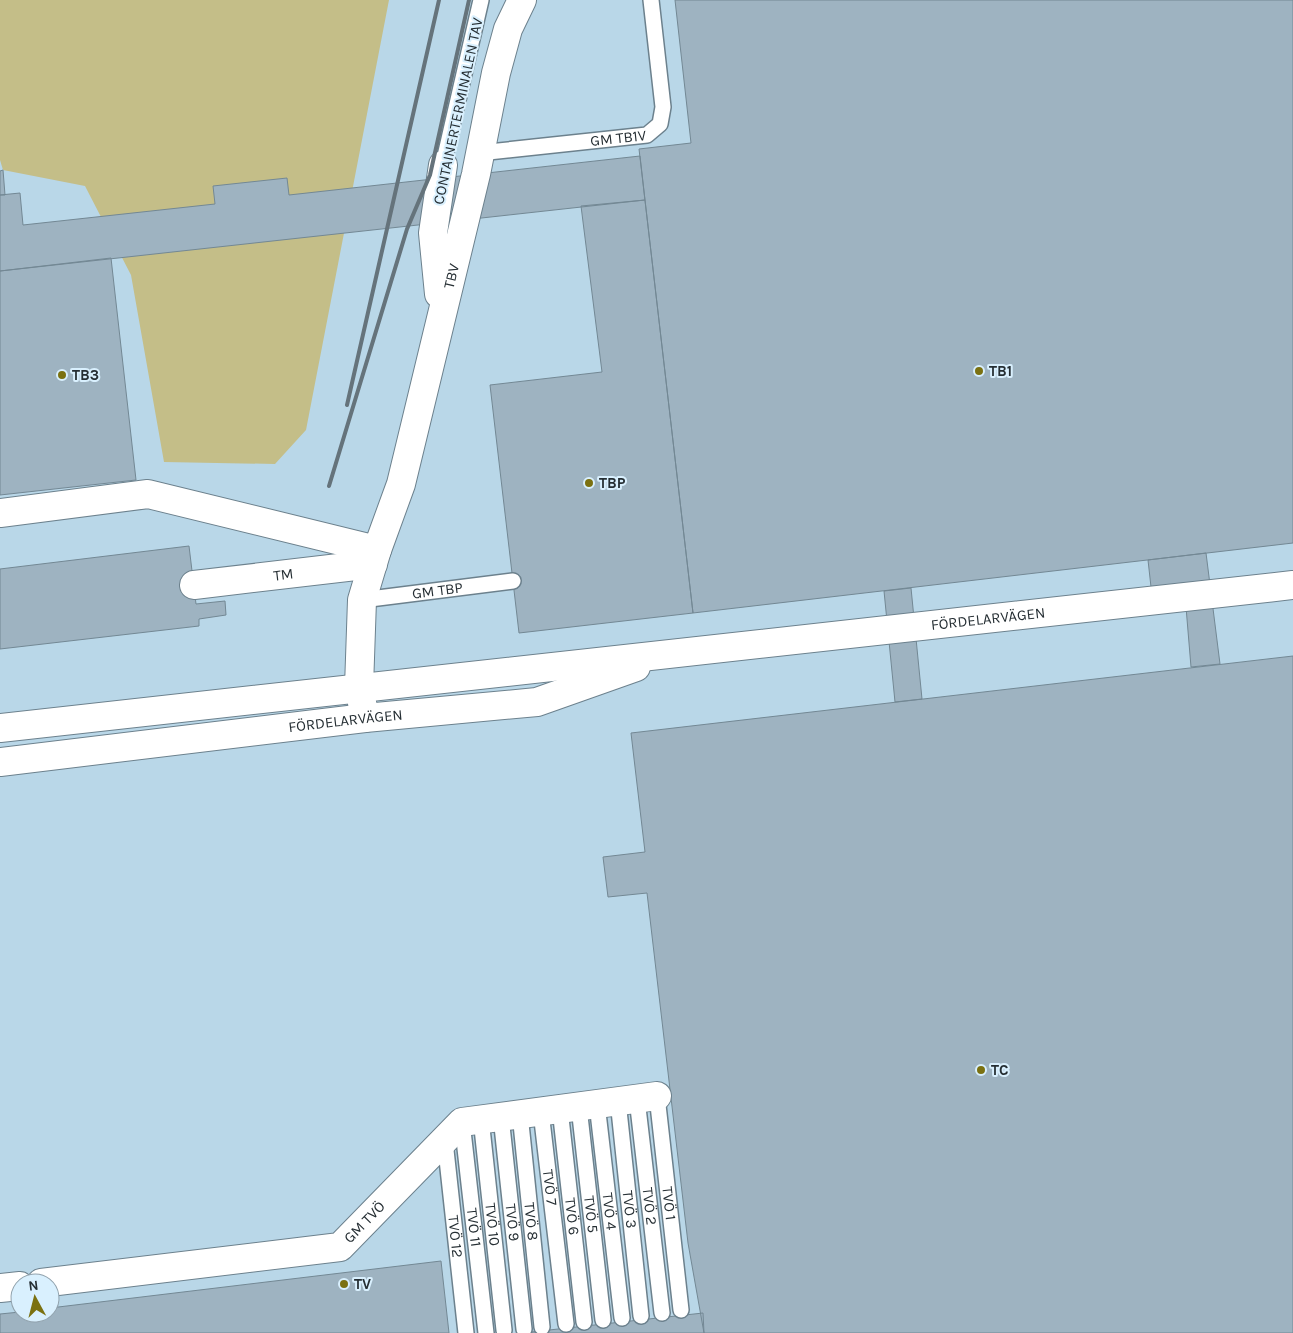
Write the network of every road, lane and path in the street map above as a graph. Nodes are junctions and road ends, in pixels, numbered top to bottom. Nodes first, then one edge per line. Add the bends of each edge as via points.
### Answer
1 (481, 0) edge
2 (522, 0) edge
3 (656, 6) edge
4 (479, 153) junction
5 (443, 165) joint
6 (435, 342) junction
7 (0, 513) edge
8 (375, 557) junction
9 (512, 581) dead end
10 (194, 585) dead end
11 (1293, 585) edge
12 (362, 600) junction
13 (682, 651) junction
14 (359, 687) junction
15 (365, 718) junction
16 (0, 728) edge
17 (0, 762) edge
18 (550, 1112) junction
19 (60, 1281) edge
20 (681, 1310) dead end
21 (662, 1313) dead end
22 (641, 1316) dead end
23 (622, 1318) dead end
24 (603, 1320) dead end
25 (584, 1322) dead end
26 (566, 1324) dead end
27 (542, 1327) dead end
28 (524, 1329) dead end
29 (504, 1330) dead end
30 (466, 1333) edge
31 (486, 1333) edge

1 - 5 lane, CONTAINERTERMINALEN TAV
2 - 4 street, TBV via 508,29 498,64
3 - 4 lane, GM TB1V via 663,52 663,107 660,124 648,135
4 - 6 street, TBV
5 - 6 street, CONTAINERTERMINALEN TAV via 433,233 440,287
6 - 8 street, TBV via 401,484
7 - 8 street via 148,494
8 - 10 street, TM
8 - 12 street, TBV
9 - 12 lane, GM TBP
11 - 13 street, FÖRDELARVÄGEN
12 - 14 street, TBV
13 - 14 street, FÖRDELARVÄGEN
13 - 15 street, FÖRDELARVÄGEN via 536,702
14 - 15 street, TBV
14 - 16 street, FÖRDELARVÄGEN
15 - 17 street, FÖRDELARVÄGEN
18 - 19 street, GM TVÖ via 340,1247
18 - 20 lane, TVÖ 1
18 - 21 lane, TVÖ 2
18 - 22 lane, TVÖ 3
18 - 23 lane, TVÖ 4
18 - 24 lane, TVÖ 5
18 - 25 lane, TVÖ 6
18 - 26 lane, TVÖ 7
18 - 27 lane, TVÖ 8
18 - 28 lane, TVÖ 9
18 - 29 lane, TVÖ 10
18 - 30 lane, TVÖ 12
18 - 31 lane, TVÖ 11

